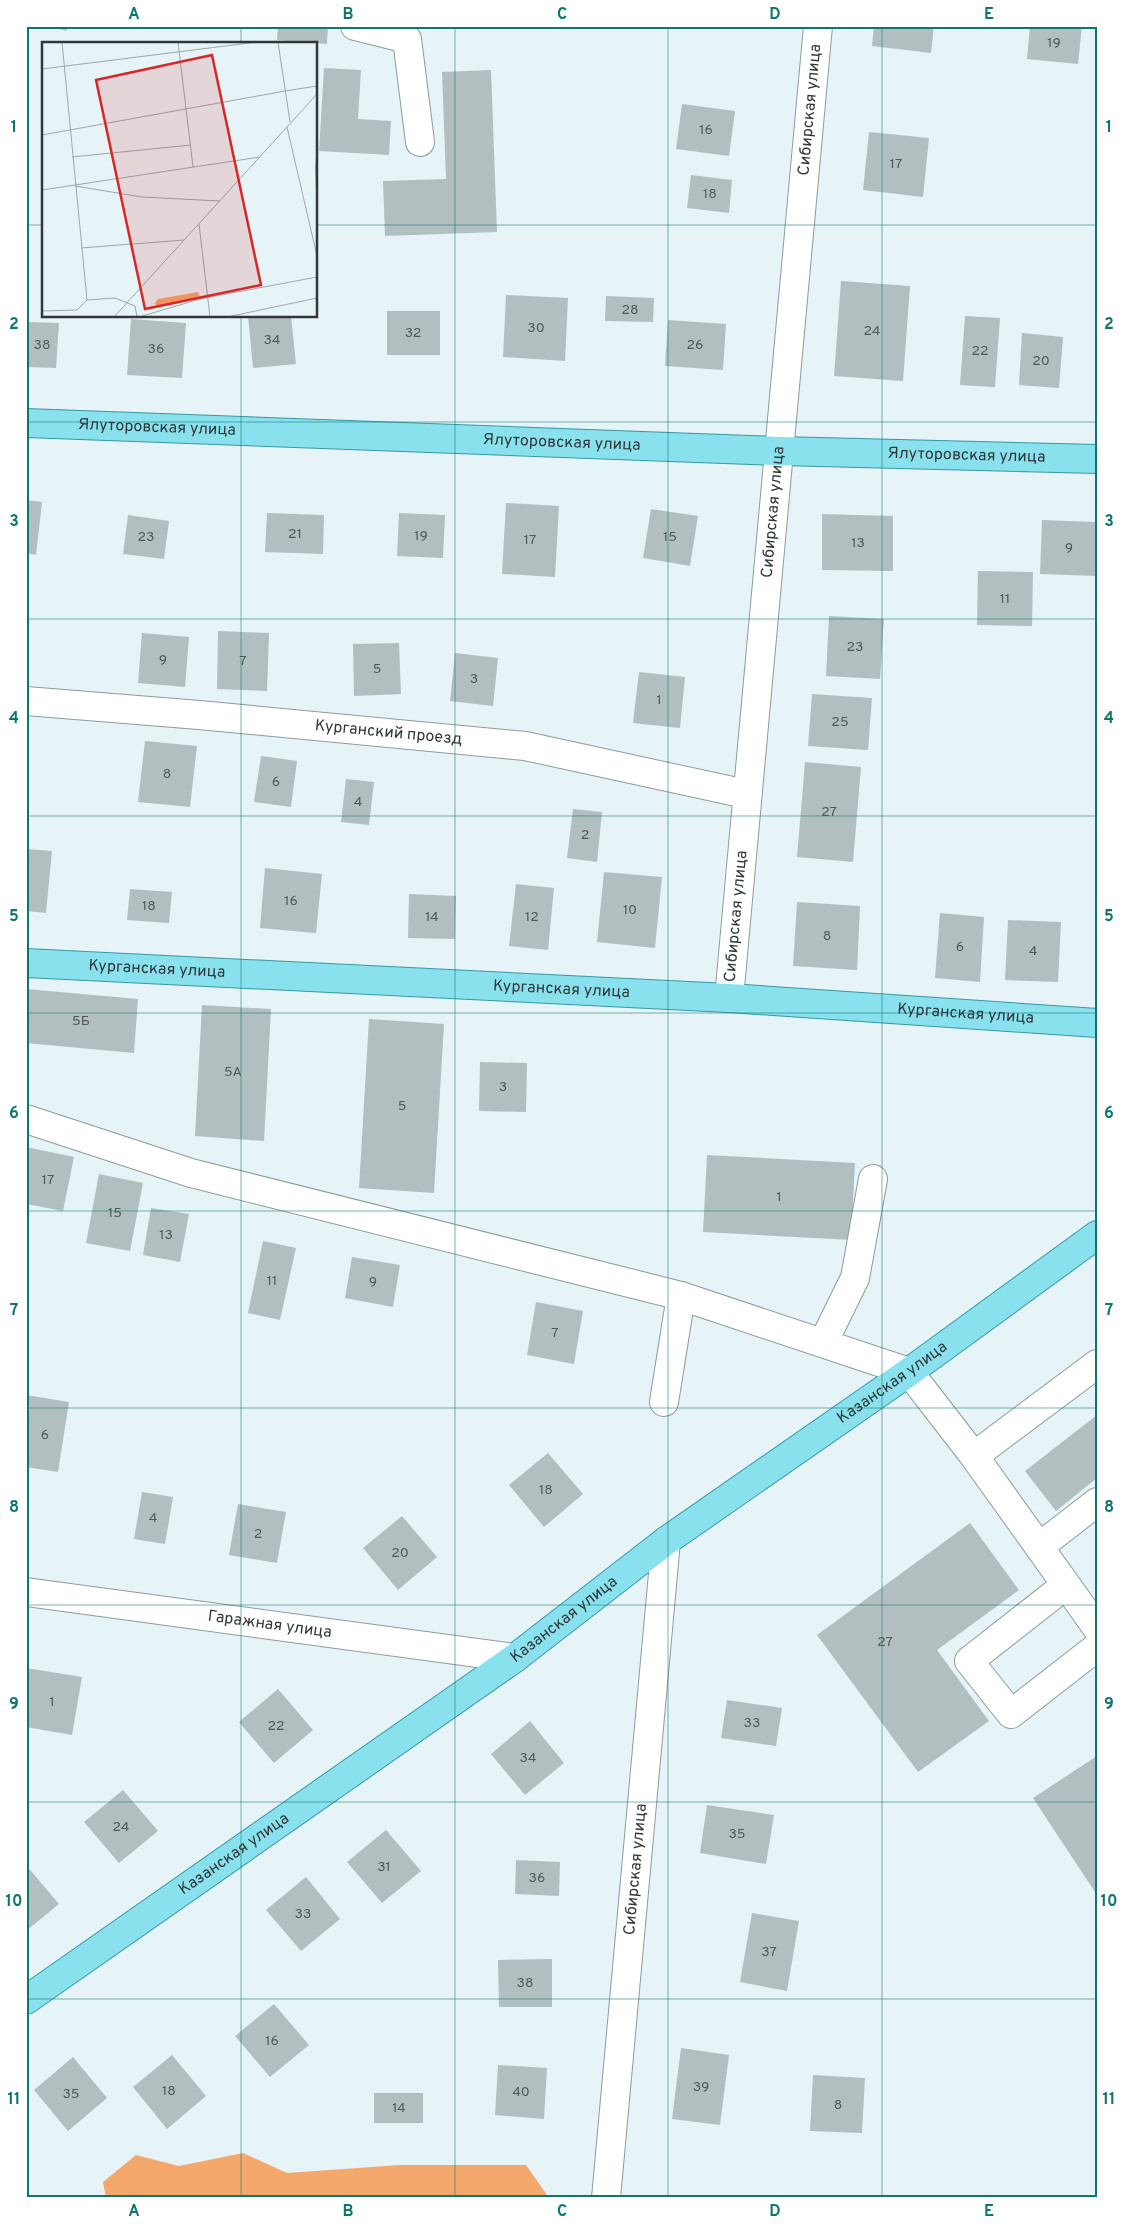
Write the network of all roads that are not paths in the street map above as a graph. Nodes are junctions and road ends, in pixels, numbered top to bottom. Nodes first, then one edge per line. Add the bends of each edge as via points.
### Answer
1 (355, 26) edge
2 (818, 26) edge
3 (420, 142) dead end
4 (26, 423) edge
5 (779, 451) junction
6 (1097, 459) edge
7 (26, 701) edge
8 (746, 794) junction
9 (26, 963) edge
10 (729, 998) junction
11 (1097, 1023) edge
12 (26, 1119) edge
13 (873, 1179) dead end
14 (1097, 1235) edge
15 (681, 1296) junction
16 (823, 1343) junction
17 (1097, 1364) edge
18 (909, 1372) junction
19 (664, 1402) dead end
20 (974, 1456) junction
21 (1097, 1502) edge
22 (666, 1541) junction
23 (1039, 1547) junction
24 (1066, 1585) junction
25 (26, 1592) edge
26 (1097, 1628) edge
27 (1097, 1647) edge
28 (515, 1658) junction
29 (26, 2000) edge
30 (606, 2198) edge

1 - 3 street via 406,39
2 - 5 street, Сибирская улица
4 - 5 main road, Ялуторовская улица
5 - 6 main road, Ялуторовская улица
5 - 8 street, Сибирская улица
7 - 8 street, Курганский проезд via 525,746
8 - 10 street, Сибирская улица
9 - 10 main road, Курганская улица
10 - 11 main road, Курганская улица
12 - 15 street via 191,1173
13 - 16 street via 855,1278
14 - 18 main road, Казанская улица
15 - 16 street
15 - 19 street
16 - 18 street
17 - 20 street
18 - 20 street
18 - 22 main road, Казанская улица
20 - 23 street
21 - 23 street
22 - 28 main road, Казанская улица
22 - 30 street, Сибирская улица
23 - 24 street
24 - 26 street
24 - 27 street via 969,1661 1011,1714
25 - 28 street, Гаражная улица
28 - 29 main road, Казанская улица

